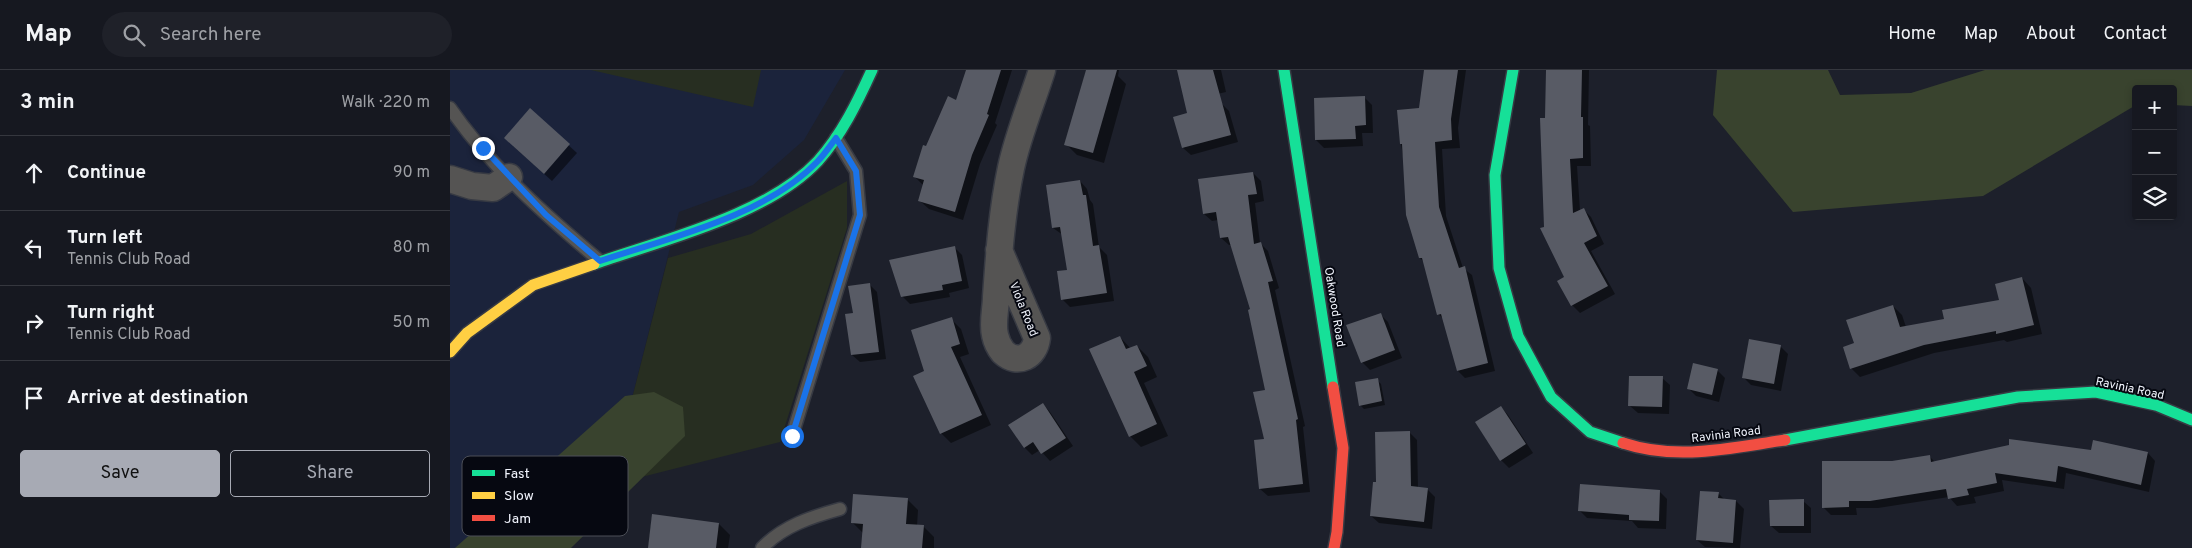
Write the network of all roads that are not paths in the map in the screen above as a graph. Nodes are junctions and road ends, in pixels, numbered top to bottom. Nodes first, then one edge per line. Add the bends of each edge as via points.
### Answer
1 (872, 70) edge
2 (1042, 70) edge
3 (1284, 70) edge
4 (1513, 70) edge
5 (450, 108) edge
6 (836, 138) junction
7 (509, 177) junction
8 (450, 179) edge
9 (999, 250) dead end
10 (600, 261) junction
11 (450, 352) edge
12 (2192, 420) edge
13 (792, 436) dead end
14 (840, 509) dead end
15 (762, 548) edge
16 (1334, 548) edge

1 - 6 street via 849,120
2 - 9 street via 1011,167
3 - 16 street, Oakwood Road via 1343,448
4 - 12 street, Ravinia Road via 1496,175 1500,268 1518,336 1551,397 1590,432 1644,450 1696,453 1822,434 2018,397 2096,392 2156,405
5 - 7 lane
6 - 10 street via 817,162 778,193 733,216
6 - 13 lane via 856,171 860,215
7 - 8 street via 493,188
7 - 10 lane via 546,215
10 - 11 street via 533,286 467,333
14 - 15 lane via 813,516 774,535

